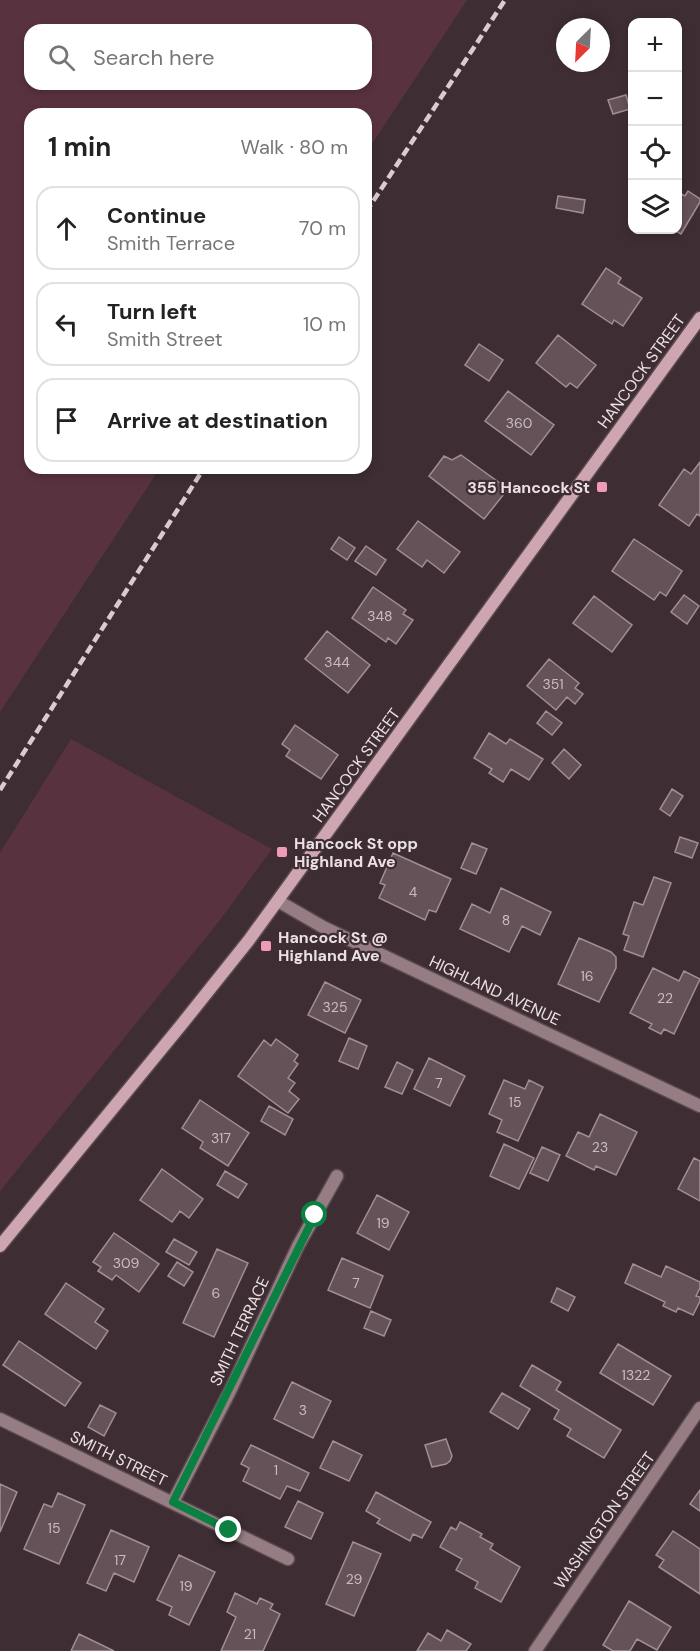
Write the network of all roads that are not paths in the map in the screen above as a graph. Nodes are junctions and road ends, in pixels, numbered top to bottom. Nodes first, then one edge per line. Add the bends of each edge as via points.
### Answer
1 (700, 318) edge
2 (278, 901) junction
3 (700, 1106) edge
4 (337, 1176) dead end
5 (0, 1246) edge
6 (700, 1408) edge
7 (0, 1419) edge
8 (173, 1502) junction
9 (288, 1558) dead end
10 (535, 1651) edge

1 - 2 main road, HANCOCK STREET
2 - 3 street, HIGHLAND AVENUE via 323,927
2 - 5 main road, HANCOCK STREET
4 - 8 street, SMITH TERRACE via 298,1246
6 - 10 street, WASHINGTON STREET
7 - 8 street, SMITH STREET
8 - 9 street, SMITH STREET

